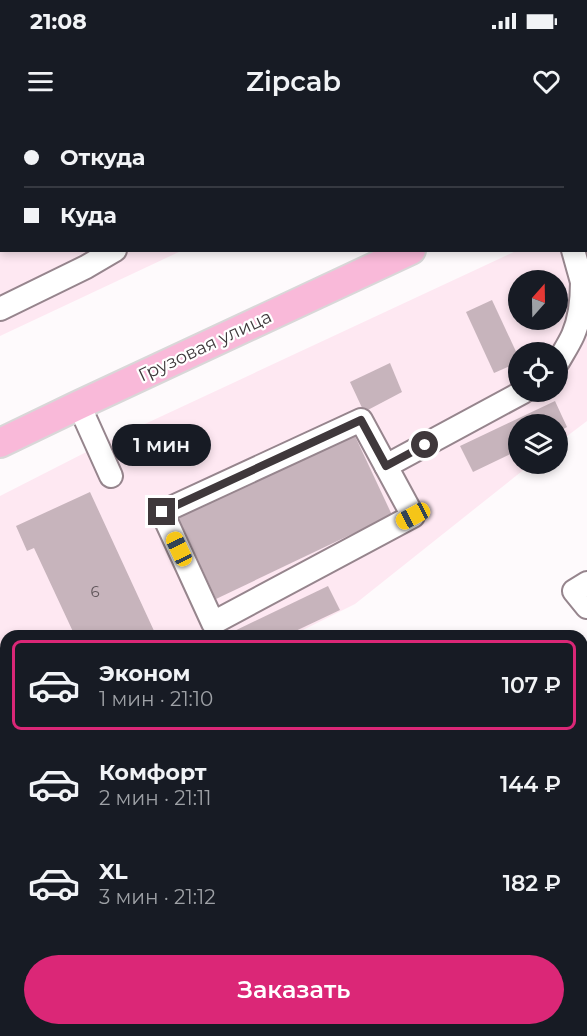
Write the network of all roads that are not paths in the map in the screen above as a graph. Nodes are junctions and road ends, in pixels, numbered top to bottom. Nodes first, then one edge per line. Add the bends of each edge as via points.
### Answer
1 (112, 252) edge
2 (407, 252) edge
3 (574, 252) edge
4 (585, 285) edge
5 (0, 309) edge
6 (568, 344) edge
7 (508, 400) edge
8 (79, 405) junction
9 (0, 443) edge
10 (386, 466) junction
11 (111, 476) dead end
12 (587, 583) edge
13 (587, 607) edge

1 - 5 lane
2 - 8 main road, Грузовая улица
3 - 4 lane
4 - 6 lane
7 - 10 lane
8 - 9 main road, Грузовая улица
8 - 11 lane
10 - 10 lane via 361,420 162,512 213,623 413,516
12 - 13 lane via 574,591

